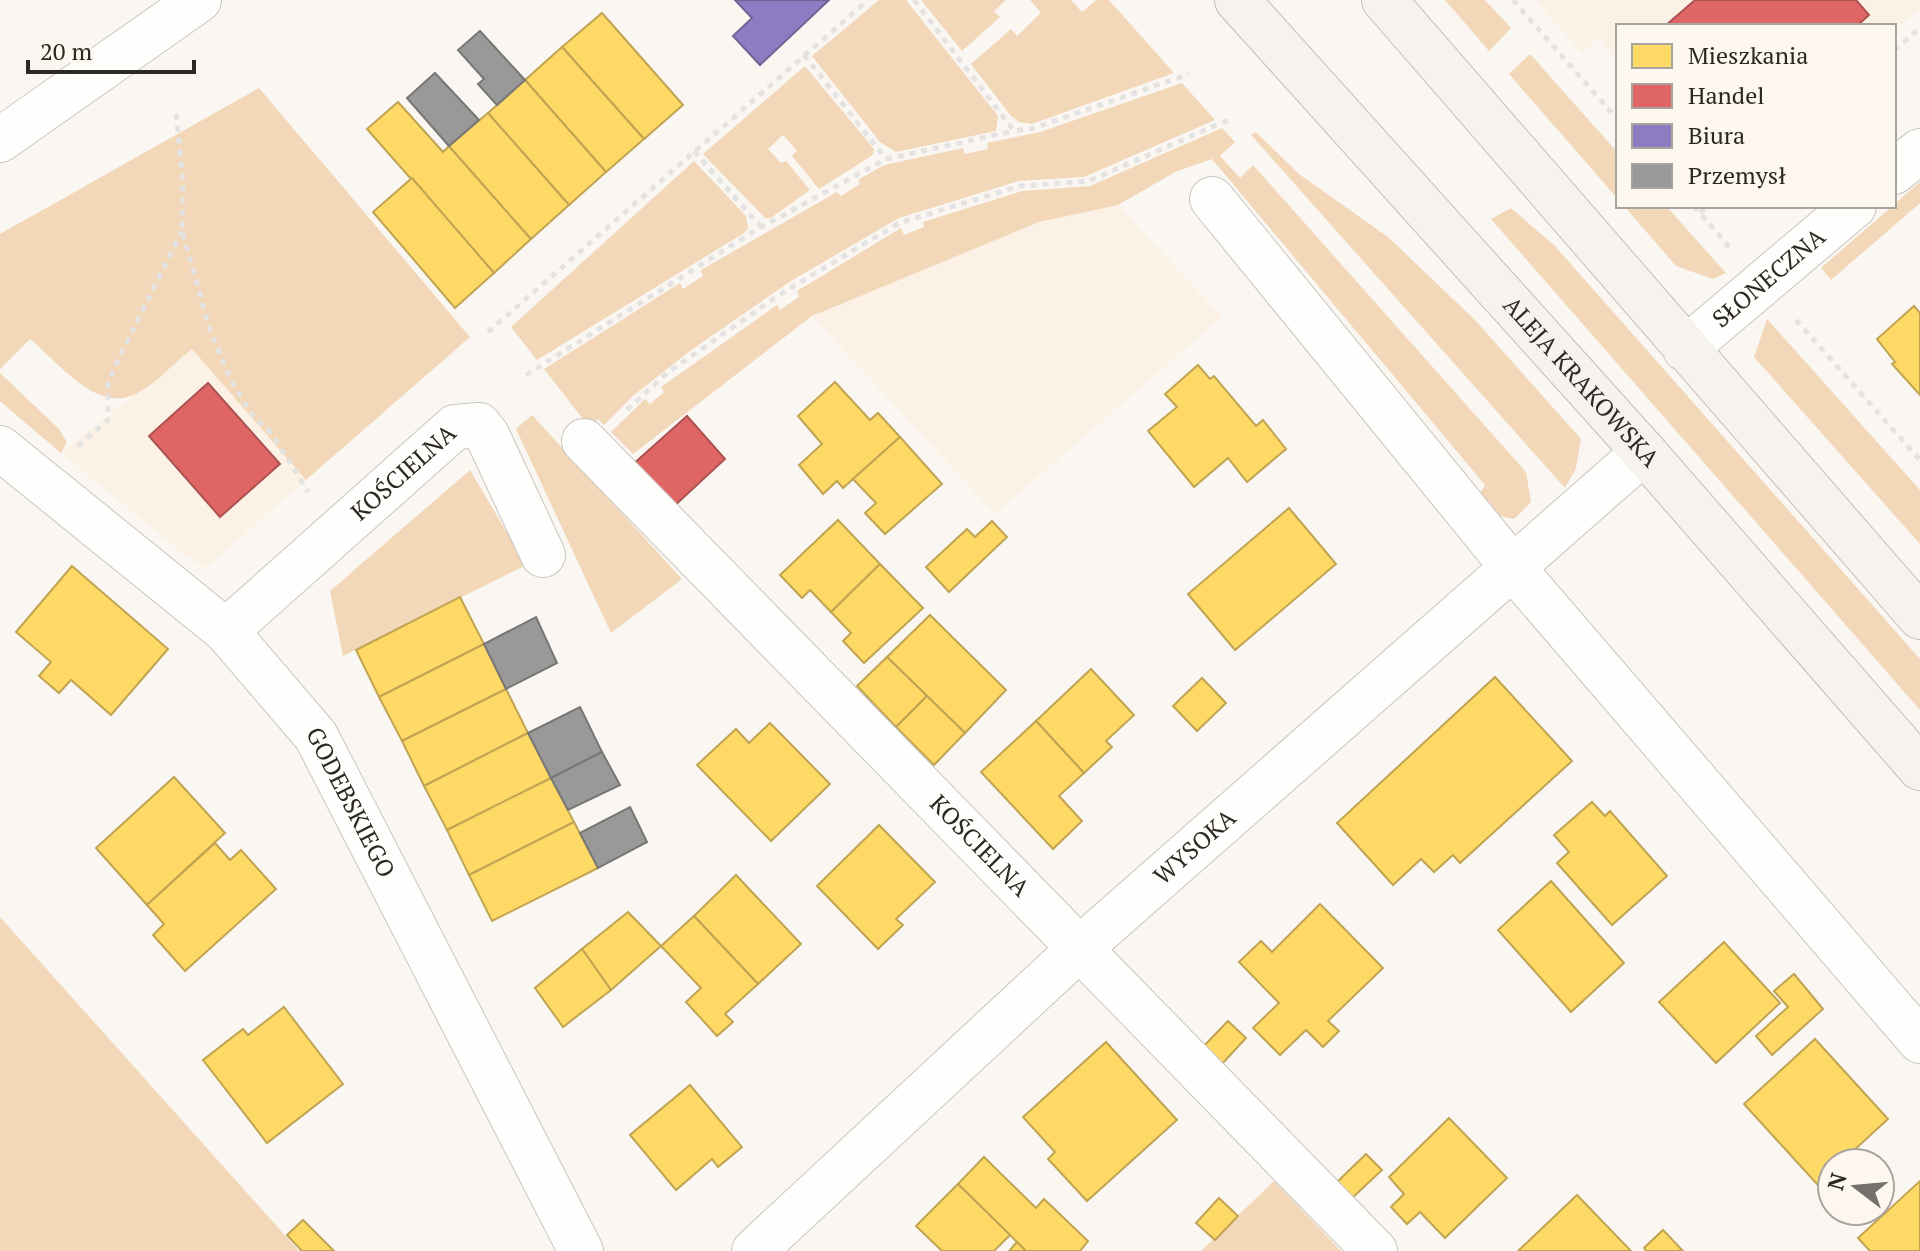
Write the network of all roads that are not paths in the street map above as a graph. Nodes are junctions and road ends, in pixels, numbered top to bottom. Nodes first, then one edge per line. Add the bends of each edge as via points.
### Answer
1 (1237, 0) edge
2 (1384, 0) edge
3 (189, 3) edge
4 (0, 140) edge
5 (1920, 151) edge
6 (1896, 170) edge
7 (1212, 199) dead end
8 (1852, 208) edge
9 (1685, 349) junction
10 (588, 445) road end
11 (0, 448) edge
12 (1644, 452) junction
13 (543, 555) dead end
14 (1514, 569) junction
15 (1920, 617) edge
16 (226, 631) junction
17 (1920, 768) edge
18 (1079, 949) junction
19 (1920, 1041) edge
20 (581, 1251) edge
21 (754, 1251) edge
22 (1375, 1251) edge

1 - 12 main road, ALEJA KRAKOWSKA
2 - 9 main road
3 - 4 street
5 - 6 street
7 - 14 street
8 - 9 street, SŁONECZNA
9 - 15 main road
10 - 18 street, KOŚCIELNA
11 - 16 street, GODEBSKIEGO
12 - 14 street, WYSOKA
12 - 17 main road, ALEJA KRAKOWSKA
13 - 16 street, KOŚCIELNA via 487,435 479,425 467,423 455,427
14 - 18 street, WYSOKA
14 - 19 street
16 - 20 street, GODEBSKIEGO via 316,736
18 - 21 street, WYSOKA
18 - 22 street, KOŚCIELNA

